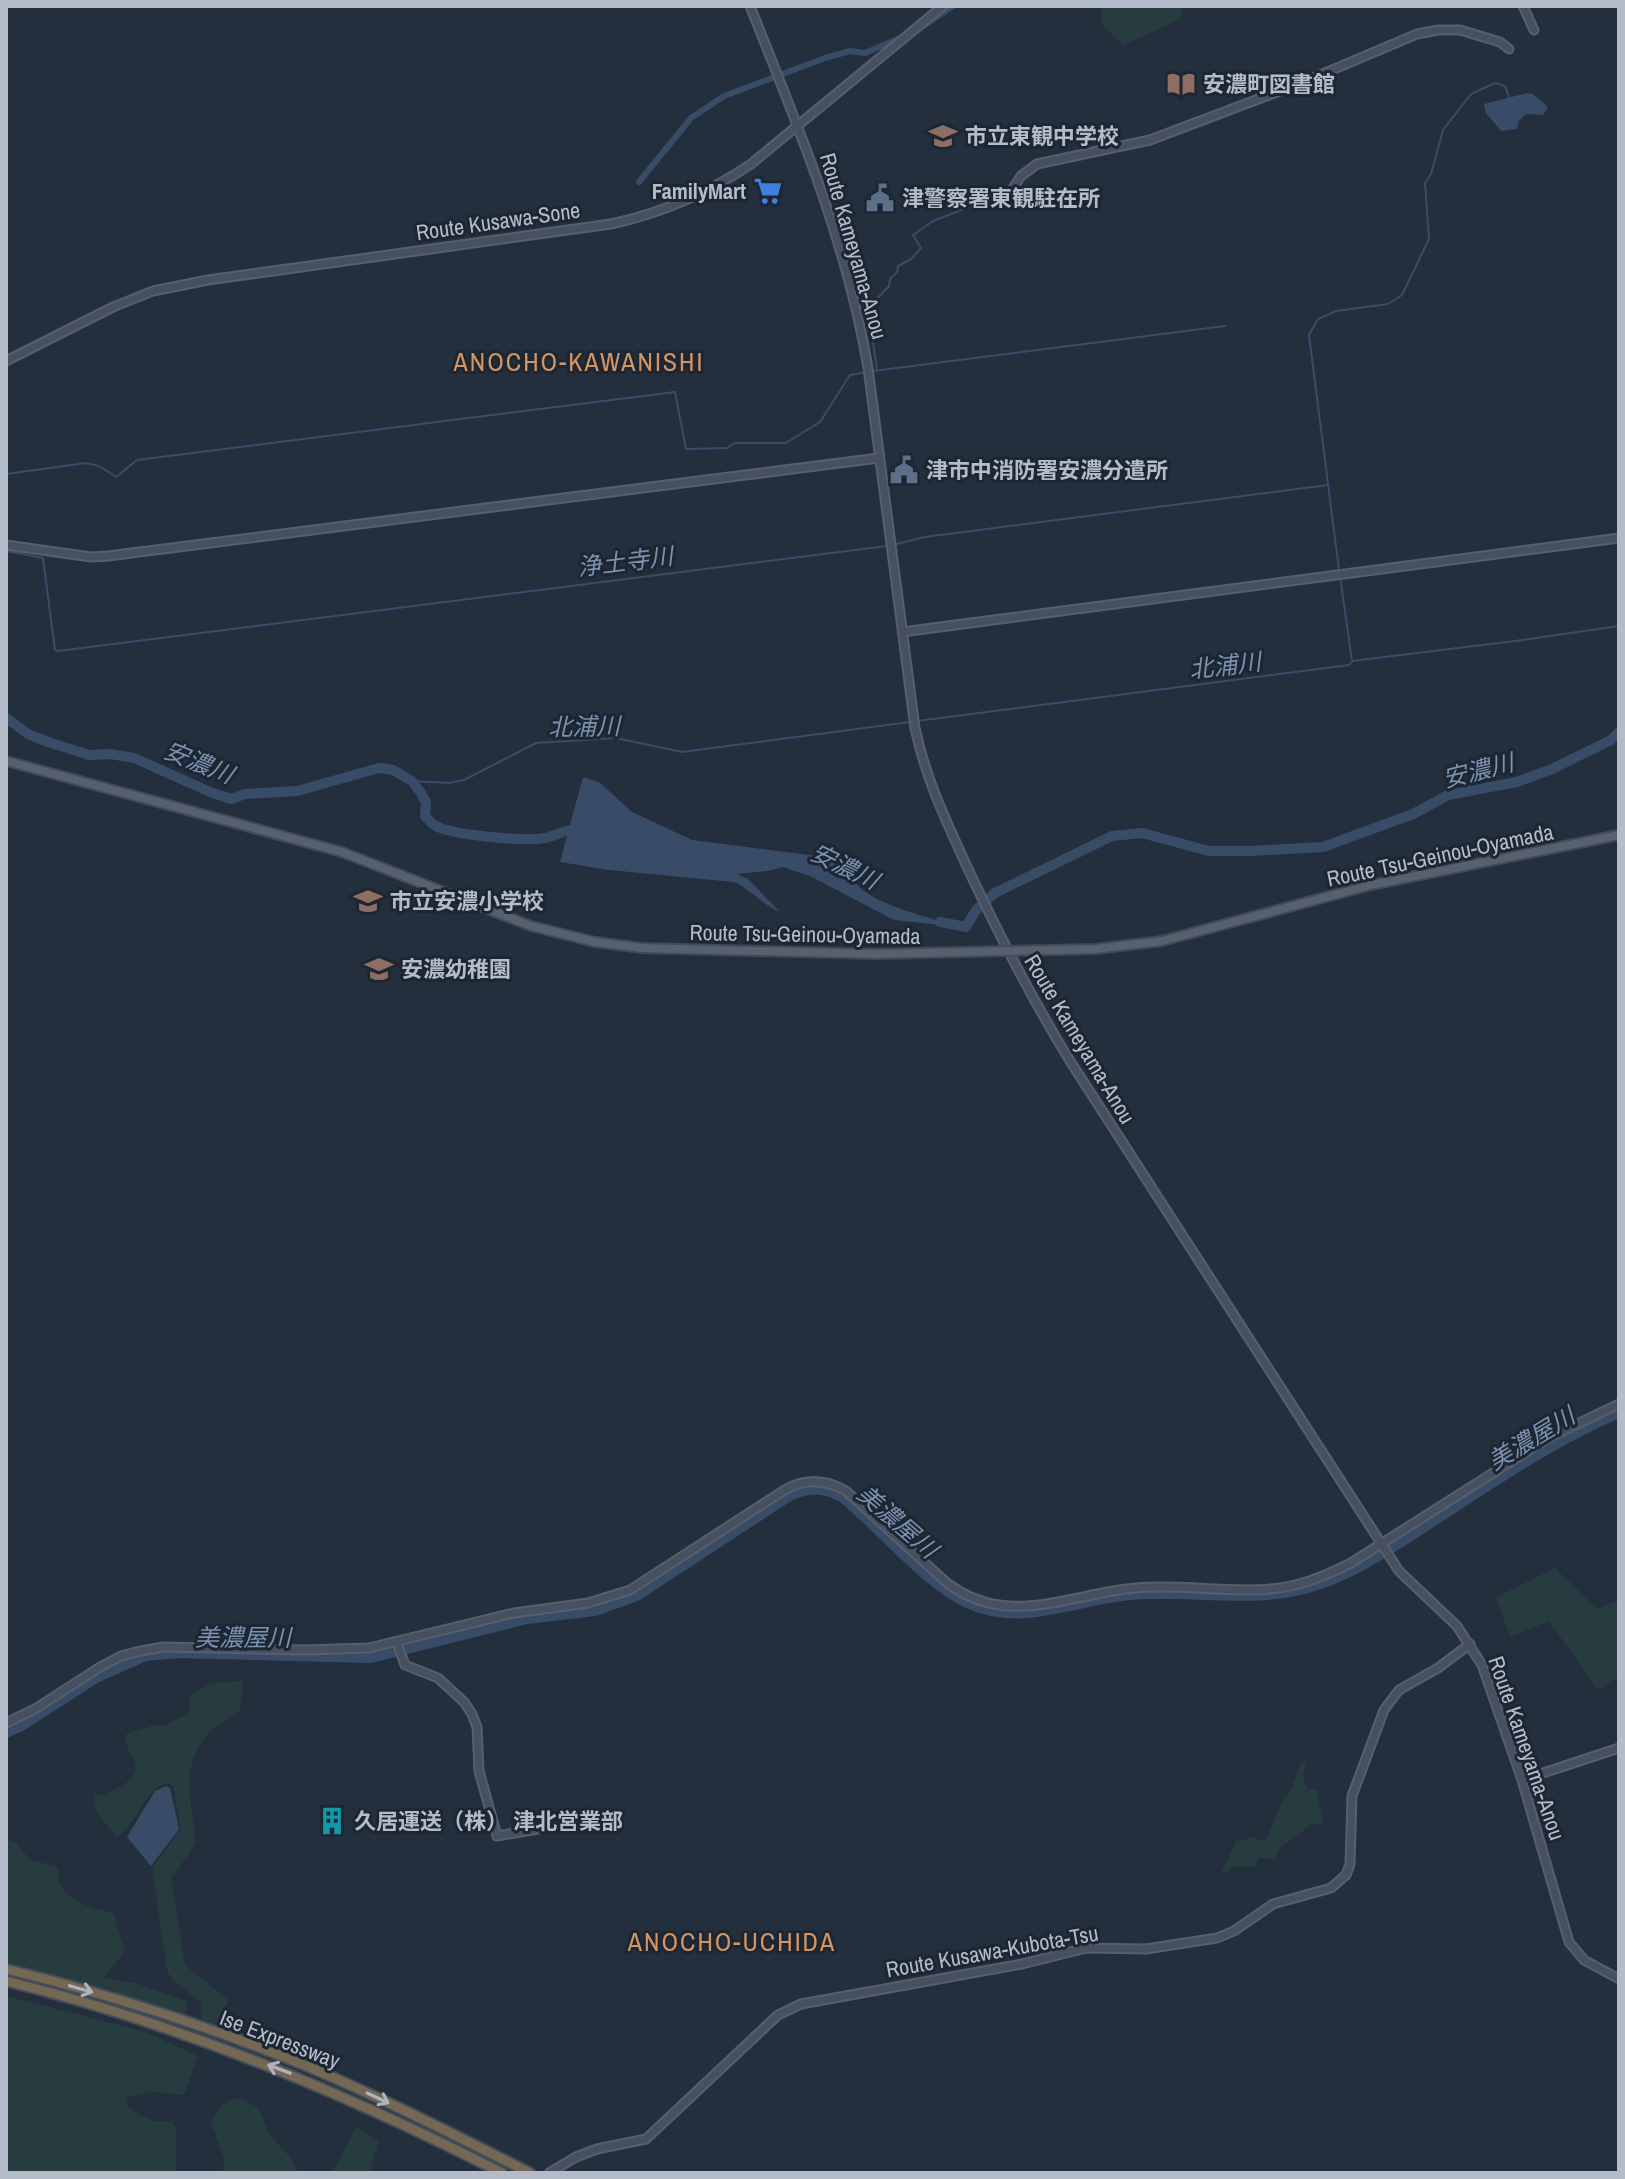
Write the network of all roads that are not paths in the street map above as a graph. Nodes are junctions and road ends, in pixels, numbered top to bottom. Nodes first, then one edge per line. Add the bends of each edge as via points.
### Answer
1 (750, 6) edge
2 (943, 6) edge
3 (1523, 6) edge
4 (1534, 30) dead end
5 (1509, 49) dead end
6 (800, 126) junction
7 (1006, 199) dead end
8 (6, 361) edge
9 (879, 458) junction
10 (1619, 538) edge
11 (6, 545) edge
12 (902, 632) junction
13 (6, 761) edge
14 (1619, 835) edge
15 (1007, 953) junction
16 (1619, 1404) edge
17 (1383, 1546) junction
18 (1470, 1644) junction
19 (398, 1646) junction
20 (6, 1723) edge
21 (1619, 1748) edge
22 (1522, 1780) junction
23 (550, 1827) dead end
24 (6, 1969) edge
25 (1619, 1979) edge
26 (6, 1981) edge
27 (528, 2172) edge
28 (502, 2173) edge
29 (549, 2173) edge

1 - 6 main road, Route Kameyama-Anou
2 - 6 main road, Route Kusawa-Sone
3 - 4 main road
5 - 7 main road via 1460,30 1417,34 1150,140 1037,164 1021,176
6 - 8 main road, Route Kusawa-Sone via 722,184 656,213 153,291
6 - 9 main road, Route Kameyama-Anou via 856,303
9 - 11 main road via 108,556
9 - 12 main road, Route Kameyama-Anou
10 - 12 main road
12 - 15 main road, Route Kameyama-Anou via 923,767
13 - 15 main road, Route Tsu-Geinou-Oyamada via 342,852 531,926 595,942 734,952
14 - 15 main road, Route Tsu-Geinou-Oyamada via 1371,885 1162,941
15 - 17 main road, Route Kameyama-Anou via 1033,1002
16 - 17 main road via 1548,1438
17 - 18 main road, Route Kameyama-Anou via 1405,1577 1448,1615
17 - 19 main road via 1334,1572 1285,1587 1145,1587 1006,1606 954,1588 846,1491 806,1481 630,1590 588,1603 514,1613
18 - 22 main road, Route Kameyama-Anou via 1490,1684
18 - 29 main road, Route Kusawa-Kubota-Tsu via 1399,1690 1384,1710 1352,1796 1350,1864 1335,1886 1269,1906 1217,1938 1146,1949 1086,1948 801,2004 767,2024 646,2139 597,2149
19 - 20 main road via 163,1647 121,1656
19 - 23 main road via 410,1668 438,1678 472,1714 479,1771 497,1836
21 - 22 main road
22 - 25 main road, Route Kameyama-Anou via 1571,1946 1584,1960
24 -> 27 highway, Ise Expressway via 113,1998 284,2058
28 -> 26 highway, Ise Expressway via 273,2067 153,2024

